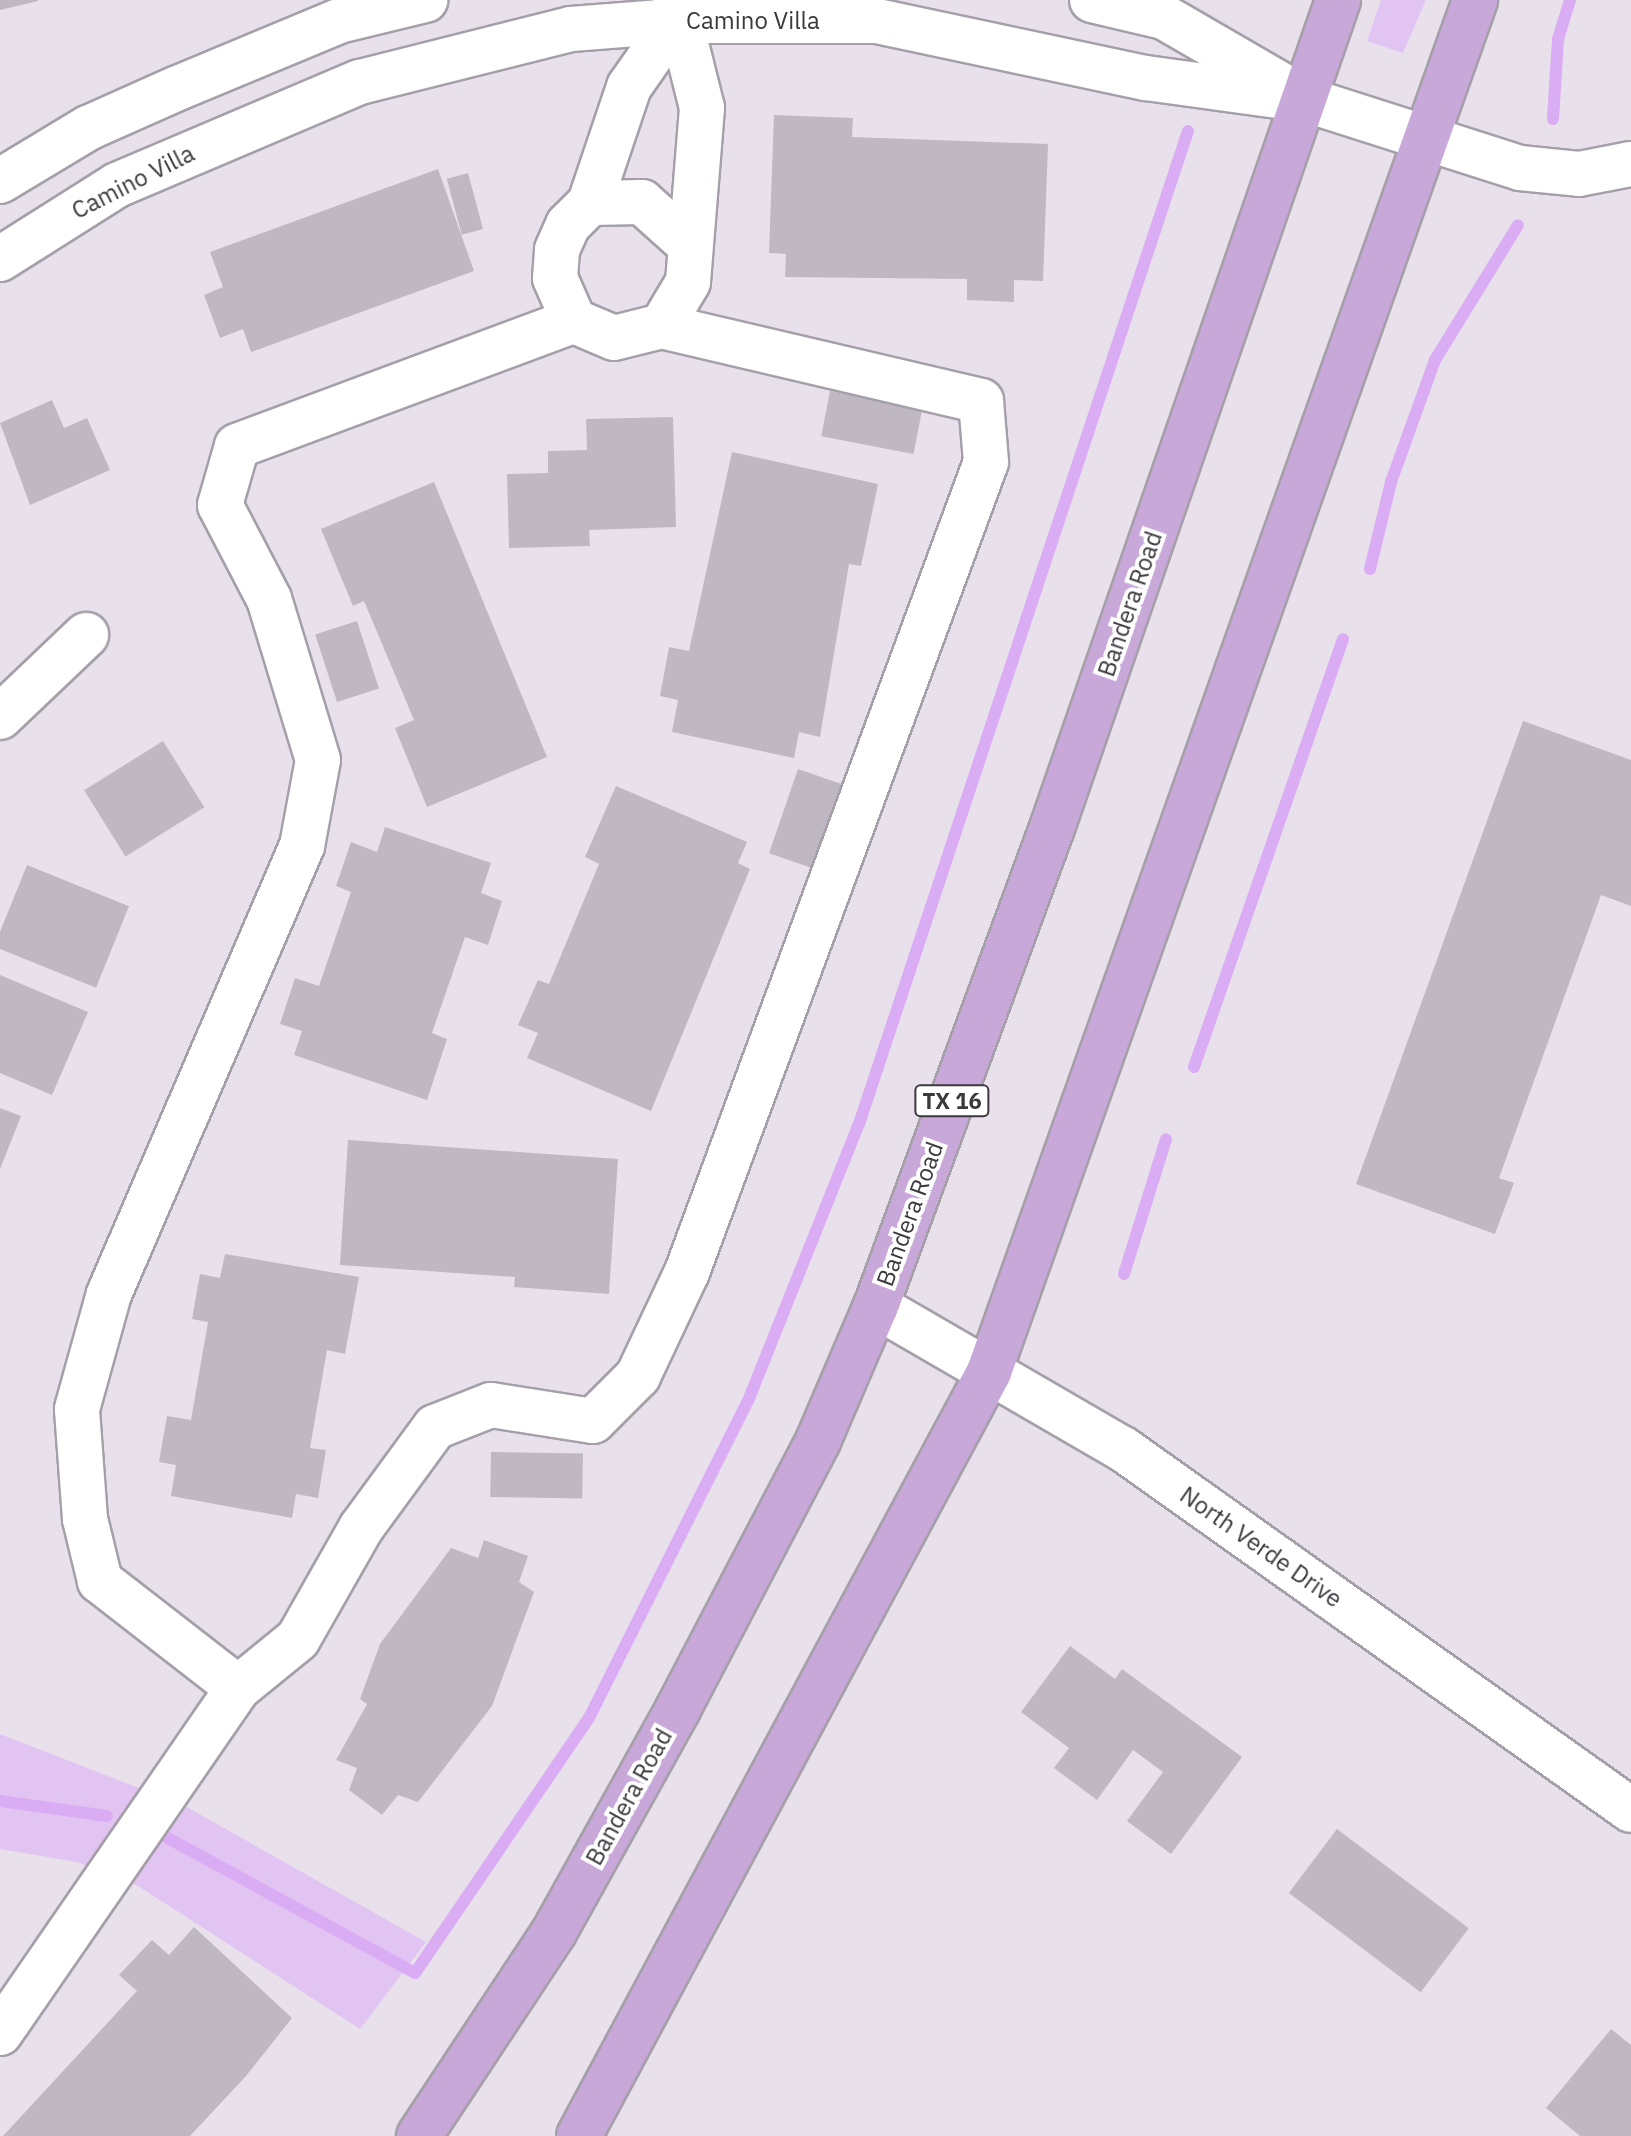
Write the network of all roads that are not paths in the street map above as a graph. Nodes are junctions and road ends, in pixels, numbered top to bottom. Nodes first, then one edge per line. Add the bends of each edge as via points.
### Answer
1 (425, 0) edge
2 (1092, 0) edge
3 (1338, 0) edge
4 (1475, 0) edge
5 (675, 11) edge
6 (1307, 100) junction
7 (1427, 140) junction
8 (1631, 164) edge
9 (0, 181) edge
10 (590, 203) junction
11 (690, 245) junction
12 (0, 259) edge
13 (574, 321) junction
14 (662, 326) junction
15 (86, 635) dead end
16 (0, 717) edge
17 (876, 1306) junction
18 (989, 1372) junction
19 (238, 1688) junction
20 (1631, 1810) edge
21 (0, 2033) edge
22 (419, 2136) edge
23 (579, 2136) edge

1 - 9 street via 339,21 178,88 88,128
2 - 6 street via 1164,17
3 - 6 main road, Bandera Road / TX 16
4 - 7 main road
5 - 6 street, Camino Villa via 877,21 1146,78
5 - 10 street via 629,87
5 - 11 street via 702,108
5 - 12 street, Camino Villa via 571,29 360,82 117,185
6 - 7 street
6 - 17 main road, Bandera Road / TX 16
7 - 8 street via 1520,168 1579,174
7 - 18 main road
10 - 11 street via 642,202
10 - 13 street via 568,225 557,250 555,278
11 - 14 street via 688,282
13 - 14 street via 614,338
13 - 19 street via 237,446 220,505 269,599 318,760 302,846 109,1294 77,1409 85,1519 100,1581
14 - 19 street via 981,401 986,462 687,1272 638,1376 593,1421 491,1405 435,1427 361,1528 298,1639
15 - 16 street
17 - 18 street, North Verde Drive
17 - 22 main road, Bandera Road / TX 16 via 818,1441 670,1723 554,1932
18 - 20 street, North Verde Drive via 1123,1449
18 - 23 main road
19 - 21 street

